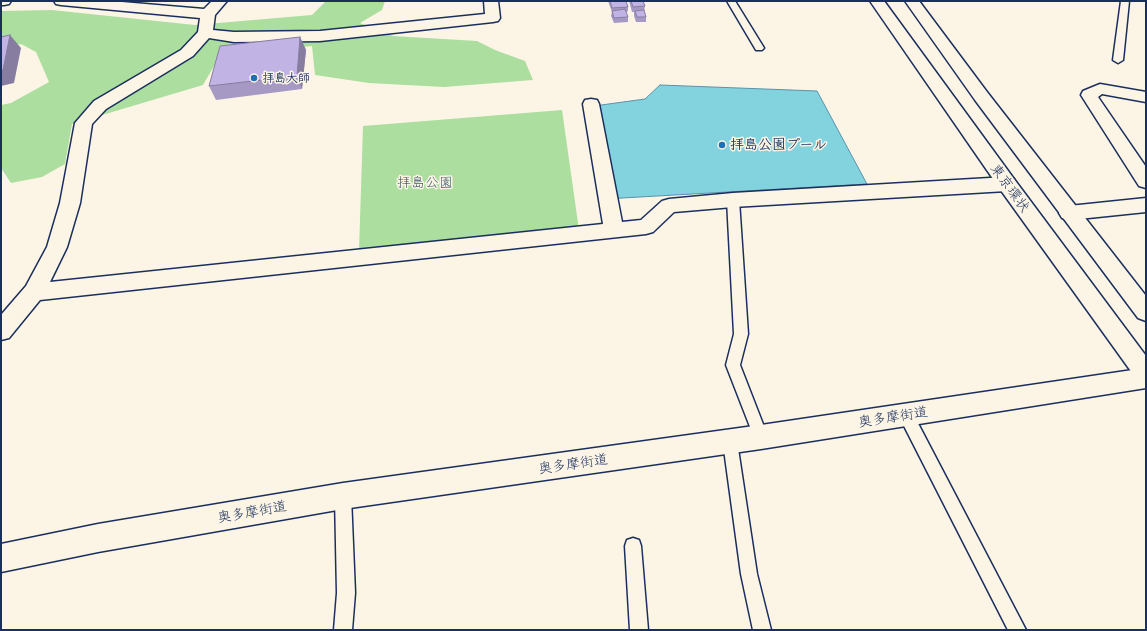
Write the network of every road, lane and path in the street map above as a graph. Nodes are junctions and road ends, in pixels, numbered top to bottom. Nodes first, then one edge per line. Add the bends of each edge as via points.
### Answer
1 (61, 1) edge
2 (491, 1) edge
3 (731, 1) edge
4 (877, 1) edge
5 (912, 1) edge
6 (1126, 1) edge
7 (214, 8) edge
8 (205, 33) junction
9 (759, 48) dead end
10 (1118, 60) dead end
11 (1146, 97) edge
12 (590, 104) dead end
13 (1146, 181) edge
14 (1007, 184) junction
15 (733, 200) junction
16 (1146, 205) edge
17 (1069, 213) junction
18 (614, 230) junction
19 (34, 292) junction
20 (1146, 312) edge
21 (1, 331) edge
22 (1146, 374) edge
23 (1146, 378) edge
24 (906, 414) junction
25 (760, 437) junction
26 (730, 442) junction
27 (344, 496) junction
28 (633, 546) dead end
29 (1, 558) edge
30 (343, 630) edge
31 (640, 630) edge
32 (762, 630) edge
33 (1018, 630) edge

1 - 7 main road
2 - 8 main road via 493,18 486,19 320,36 234,37
3 - 9 lane
4 - 14 main road, 東京環状
5 - 17 main road
6 - 10 lane
7 - 8 main road
8 - 19 main road via 187,54 100,105 84,123 70,203 57,247
11 - 13 main road via 1100,89 1090,95
12 - 18 main road
14 - 15 main road
14 - 22 main road, 東京環状
15 - 18 main road via 669,206 646,227
15 - 25 lane via 741,334 733,365
16 - 17 main road
17 - 20 main road
18 - 19 main road
19 - 21 main road
23 - 24 main road, 奥多摩街道
24 - 25 main road, 奥多摩街道
24 - 33 lane
25 - 26 main road, 奥多摩街道
26 - 27 main road, 奥多摩街道
26 - 32 lane via 749,574
27 - 29 main road, 奥多摩街道 via 98,538
27 - 30 lane via 346,593
28 - 31 lane

